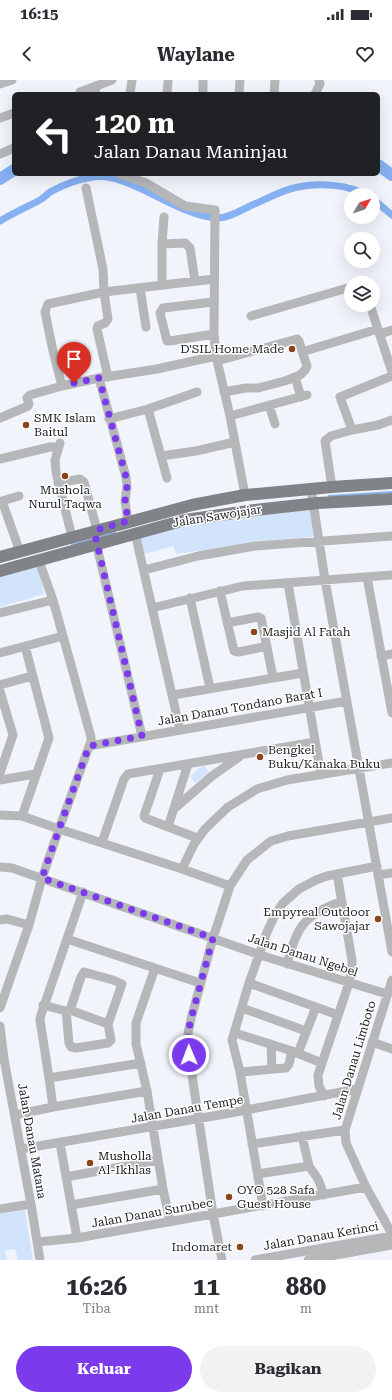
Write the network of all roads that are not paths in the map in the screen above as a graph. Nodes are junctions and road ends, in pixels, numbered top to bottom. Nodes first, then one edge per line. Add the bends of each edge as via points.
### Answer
1 (12, 80) edge
2 (112, 80) edge
3 (132, 80) edge
4 (171, 80) edge
5 (203, 80) edge
6 (240, 80) edge
7 (274, 80) edge
8 (319, 80) edge
9 (0, 84) edge
10 (96, 90) edge
11 (80, 92) dead end
12 (130, 92) edge
13 (168, 92) edge
14 (203, 92) edge
15 (239, 92) edge
16 (274, 92) edge
17 (316, 92) edge
18 (12, 114) edge
19 (0, 118) edge
20 (12, 149) edge
21 (0, 154) edge
22 (126, 176) edge
23 (86, 188) dead end
24 (164, 217) dead end
25 (162, 244) junction
26 (214, 279) junction
27 (195, 280) junction
28 (162, 285) junction
29 (140, 288) junction
30 (344, 289) edge
31 (104, 292) junction
32 (213, 302) junction
33 (372, 312) edge
34 (251, 316) dead end
35 (146, 327) dead end
36 (392, 330) edge
37 (379, 332) junction
38 (214, 334) junction
39 (302, 351) junction
40 (217, 359) junction
41 (392, 372) edge
42 (392, 376) edge
43 (108, 377) junction
44 (295, 377) junction
45 (99, 378) junction
46 (62, 386) junction
47 (197, 392) dead end
48 (224, 392) junction
49 (269, 405) junction
50 (148, 409) junction
51 (230, 416) junction
52 (0, 418) edge
53 (109, 419) junction
54 (392, 420) edge
55 (275, 424) dead end
56 (352, 430) junction
57 (234, 442) junction
58 (161, 456) junction
59 (0, 459) edge
60 (167, 478) dead end
61 (58, 483) junction
62 (392, 484) edge
63 (332, 487) junction
64 (245, 495) junction
65 (19, 496) dead end
66 (312, 497) junction
67 (392, 499) edge
68 (1, 501) edge
69 (128, 521) junction
70 (149, 524) junction
71 (135, 534) junction
72 (392, 536) edge
73 (72, 537) junction
74 (97, 538) junction
75 (319, 541) junction
76 (20, 552) junction
77 (41, 554) junction
78 (0, 557) edge
79 (144, 570) junction
80 (0, 571) edge
81 (392, 575) edge
82 (367, 577) junction
83 (325, 580) junction
84 (288, 583) junction
85 (220, 591) junction
86 (190, 598) junction
87 (53, 600) junction
88 (152, 608) junction
89 (0, 613) edge
90 (227, 623) junction
91 (62, 636) junction
92 (25, 646) junction
93 (267, 646) junction
94 (0, 653) edge
95 (392, 654) edge
96 (382, 656) junction
97 (303, 673) junction
98 (32, 676) junction
99 (273, 677) junction
100 (0, 685) edge
101 (210, 688) junction
102 (0, 691) edge
103 (173, 695) junction
104 (347, 701) junction
105 (391, 703) edge
106 (309, 707) junction
107 (392, 713) edge
108 (4, 717) edge
109 (180, 730) junction
110 (142, 736) junction
111 (315, 742) junction
112 (5, 746) edge
113 (89, 746) junction
114 (242, 755) junction
115 (392, 763) edge
116 (188, 764) junction
117 (160, 769) junction
118 (359, 769) junction
119 (0, 773) edge
120 (35, 774) junction
121 (321, 775) junction
122 (0, 780) edge
123 (175, 808) junction
124 (0, 815) edge
125 (22, 816) junction
126 (392, 818) edge
127 (369, 822) junction
128 (168, 827) junction
129 (59, 829) junction
130 (197, 838) junction
131 (102, 842) junction
132 (0, 867) edge
133 (182, 869) junction
134 (378, 870) junction
135 (392, 873) edge
136 (338, 874) junction
137 (42, 878) junction
138 (230, 886) junction
139 (83, 892) junction
140 (342, 901) junction
141 (0, 920) edge
142 (29, 925) junction
143 (213, 938) junction
144 (67, 939) junction
145 (392, 952) edge
146 (260, 955) junction
147 (287, 964) junction
148 (155, 968) junction
149 (392, 980) edge
150 (200, 983) junction
151 (250, 983) junction
152 (349, 983) junction
153 (387, 994) junction
154 (43, 1005) junction
155 (316, 1007) junction
156 (0, 1008) edge
157 (242, 1008) junction
158 (68, 1010) junction
159 (338, 1015) junction
160 (108, 1024) junction
161 (0, 1026) edge
162 (306, 1031) junction
163 (235, 1033) junction
164 (372, 1042) junction
165 (271, 1044) junction
166 (392, 1049) edge
167 (295, 1052) junction
168 (141, 1063) junction
169 (322, 1063) junction
170 (272, 1069) junction
171 (240, 1072) junction
172 (49, 1078) junction
173 (357, 1089) junction
174 (147, 1091) junction
175 (324, 1096) junction
176 (53, 1108) junction
177 (246, 1111) junction
178 (15, 1115) junction
179 (199, 1119) junction
180 (152, 1127) junction
181 (345, 1130) junction
182 (302, 1136) junction
183 (60, 1143) junction
184 (252, 1144) junction
185 (21, 1149) junction
186 (158, 1160) junction
187 (309, 1166) junction
188 (258, 1174) junction
189 (66, 1177) junction
190 (366, 1187) junction
191 (163, 1189) junction
192 (324, 1195) junction
193 (31, 1204) junction
194 (71, 1205) junction
195 (263, 1206) junction
196 (0, 1209) edge
197 (214, 1214) junction
198 (170, 1222) junction
199 (392, 1235) edge
200 (77, 1238) junction
201 (37, 1242) junction
202 (392, 1245) edge
203 (40, 1260) edge
204 (222, 1260) edge
205 (254, 1260) edge
206 (308, 1260) edge

1 - 9 street
2 - 10 street
3 - 12 street
4 - 13 street
5 - 14 street
6 - 15 street
7 - 16 street
8 - 17 street
10 - 11 street
18 - 19 street
20 - 21 street
22 - 26 street via 146,183 185,206 215,210
23 - 31 street via 103,268
24 - 25 street
25 - 27 street via 188,245
25 - 28 street
26 - 27 street
26 - 32 street
27 - 28 street
28 - 29 street
29 - 31 street
29 - 35 street
30 - 34 street
31 - 43 street via 108,319 97,329
31 - 46 street via 52,302 46,307
32 - 38 street
32 - 38 street via 163,308 160,313 167,341
33 - 37 street
36 - 37 street
37 - 39 street
37 - 41 street
38 - 40 street
39 - 40 street via 297,339
39 - 44 street via 306,368
40 - 43 street
40 - 48 street
42 - 56 street via 340,397
43 - 45 street
44 - 48 street via 258,388
44 - 49 street via 304,396
45 - 46 street
45 - 53 street
46 - 52 street via 30,395 27,398 28,406
47 - 50 street
48 - 51 street
49 - 51 street
49 - 55 street
50 - 53 street
50 - 58 street
51 - 57 street
53 - 69 street via 126,477 125,501
54 - 56 street
56 - 63 street via 330,436 325,441
57 - 58 street
57 - 64 street
58 - 60 street
59 - 61 street via 59,445 55,460
61 - 73 street
61 - 74 street via 80,479 84,482
62 - 63 main road, Jalan Sawojajar
63 - 66 main road, Jalan Sawojajar
64 - 66 main road, Jalan Sawojajar
64 - 70 main road, Jalan Sawojajar via 192,505
65 - 68 street
66 - 67 main road, Jalan Sawojajar
66 - 70 main road, Jalan Sawojajar via 255,510
66 - 75 street
68 - 76 street
69 - 70 main road, Jalan Sawojajar
69 - 74 main road, Jalan Sawojajar
70 - 71 main road, Jalan Sawojajar
71 - 74 main road, Jalan Sawojajar
71 - 79 street
72 - 75 street
73 - 74 main road, Jalan Sawojajar
73 - 77 main road, Jalan Sawojajar
74 - 77 main road, Jalan Sawojajar
74 - 110 street
75 - 79 street via 229,550
75 - 83 street
76 - 77 main road, Jalan Sawojajar
76 - 78 main road, Jalan Sawojajar
77 - 80 main road, Jalan Sawojajar
77 - 87 street
79 - 88 street
81 - 82 street
82 - 83 street
82 - 96 street
83 - 84 street
83 - 104 street
84 - 85 street via 251,585
84 - 97 street
85 - 86 street
85 - 90 street
86 - 88 street
86 - 101 street
87 - 89 street
87 - 91 street
88 - 103 street
90 - 93 street via 236,652
90 - 93 street via 260,617
91 - 92 street
91 - 113 street via 91,737
92 - 94 street
92 - 98 street
93 - 99 street
95 - 96 street
96 - 105 street
97 - 99 street
97 - 106 street
98 - 100 street
98 - 120 street via 49,738
99 - 101 street
101 - 103 street
102 - 108 street
103 - 109 street
104 - 106 street, Jalan Danau Tondano Barat I
104 - 118 street
105 - 107 street
106 - 109 street, Jalan Danau Tondano Barat I
106 - 111 street
108 - 112 street via 13,735
109 - 110 street, Jalan Danau Tondano Barat I
110 - 113 street, Jalan Danau Tondano Barat I
111 - 114 street
111 - 121 street
112 - 119 street
113 - 129 street
114 - 116 street
114 - 123 street via 212,776
115 - 118 street
116 - 117 street
116 - 123 street
117 - 128 street via 144,816 146,820
117 - 131 street via 128,774 125,777
118 - 121 street
118 - 127 street
120 - 122 street
120 - 125 street
121 - 130 street via 287,780 257,789 222,812
123 - 128 street
124 - 125 street
125 - 129 street
126 - 127 street
127 - 134 street
127 - 138 street via 297,833 271,841 247,860
128 - 130 street
129 - 131 street
129 - 137 street
130 - 133 street
131 - 133 street
132 - 137 street, Jalan Danau Ngebel via 12,868
133 - 138 street
134 - 135 street
134 - 136 street
134 - 145 street
136 - 140 street
136 - 146 street via 308,884 283,903 267,932
137 - 139 street, Jalan Danau Ngebel
137 - 142 street
138 - 143 street
139 - 143 street, Jalan Danau Ngebel
139 - 144 street
140 - 147 street via 324,908 304,923 294,938
140 - 152 street via 352,960
141 - 142 street
142 - 156 street
143 - 146 street, Jalan Danau Ngebel
143 - 150 street
144 - 148 street
144 - 154 street
146 - 147 street, Jalan Danau Ngebel
146 - 151 street
147 - 152 street, Jalan Danau Ngebel
148 - 150 street
148 - 168 street via 136,1023 136,1044
149 - 153 street, Jalan Danau Limboto
150 - 179 street via 188,1033
151 - 155 street
151 - 157 street
152 - 153 street, Jalan Danau Ngebel
152 - 159 street
153 - 164 street, Jalan Danau Limboto
154 - 158 street
154 - 172 street via 40,1020
155 - 159 street
155 - 162 street
157 - 162 street
157 - 163 street
158 - 160 street
158 - 160 street via 71,1047 108,1043 111,1040
158 - 160 street via 84,972 121,983
159 - 169 street
161 - 178 street, Jalan Danau Matana
162 - 167 street
163 - 165 street
163 - 171 street via 232,1040
164 - 166 street
164 - 173 street, Jalan Danau Limboto
165 - 167 street
165 - 170 street
167 - 169 street
167 - 170 street via 288,1067
168 - 172 street
168 - 174 street
169 - 175 street via 318,1086
170 - 171 street
171 - 177 street
172 - 176 street
173 - 175 street, Jalan Danau Tempe
173 - 181 street, Jalan Danau Limboto
174 - 176 street
174 - 180 street
175 - 177 street, Jalan Danau Tempe
176 - 178 street
177 - 179 street, Jalan Danau Tempe
177 - 184 street
178 - 185 street, Jalan Danau Matana
179 - 180 street, Jalan Danau Tempe
179 - 197 street
180 - 183 street, Jalan Danau Tempe
180 - 186 street
181 - 182 street
181 - 190 street, Jalan Danau Limboto via 346,1143
182 - 184 street
182 - 187 street
183 - 185 street, Jalan Danau Tempe
183 - 189 street
184 - 188 street
185 - 193 street, Jalan Danau Matana
186 - 189 street
186 - 191 street
187 - 188 street
187 - 192 street via 318,1179
188 - 195 street
189 - 194 street
190 - 192 street, Jalan Danau Surubec
190 - 199 street, Jalan Danau Limboto
191 - 194 street
191 - 198 street
192 - 195 street, Jalan Danau Surubec
193 - 196 street
193 - 201 street, Jalan Danau Matana
194 - 200 street
195 - 197 street, Jalan Danau Surubec
197 - 198 street, Jalan Danau Surubec
197 - 204 street
198 - 200 street, Jalan Danau Surubec
199 - 205 street, Jalan Danau Kerinci
200 - 201 street, Jalan Danau Surubec
201 - 203 street, Jalan Danau Matana
202 - 206 street, Jalan Danau Kerinci

